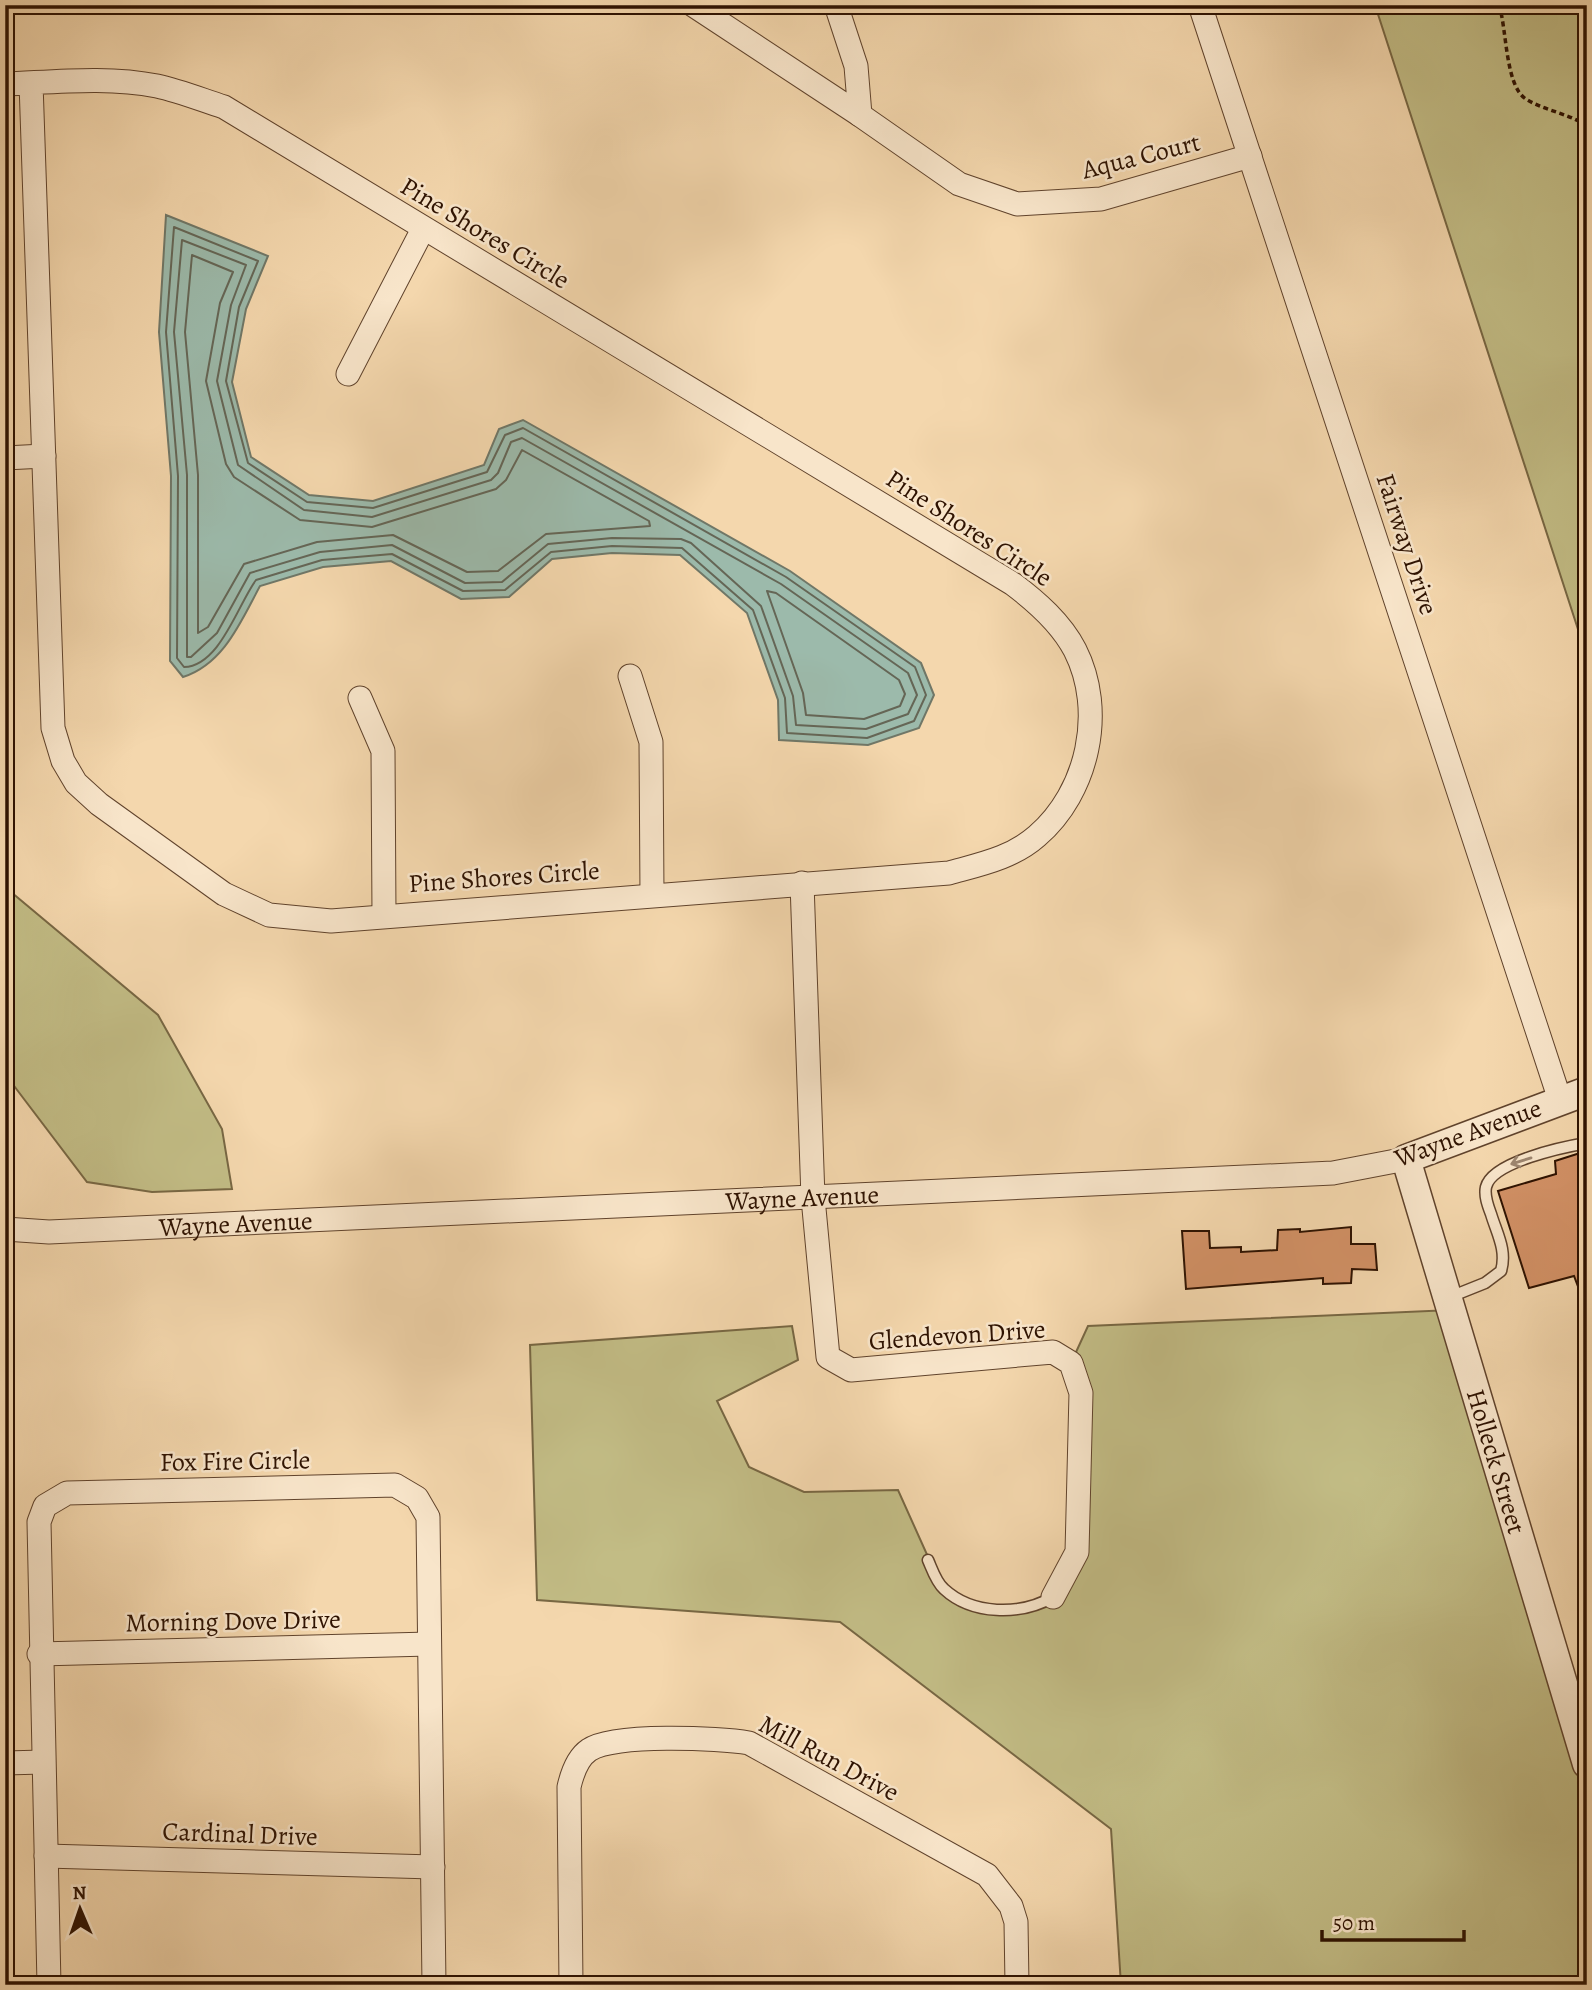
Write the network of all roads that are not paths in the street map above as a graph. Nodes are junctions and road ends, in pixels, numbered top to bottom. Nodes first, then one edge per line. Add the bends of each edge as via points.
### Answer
1 (693, 5) edge
2 (835, 5) edge
3 (1200, 5) edge
4 (31, 83) junction
5 (5, 84) edge
6 (860, 115) junction
7 (1250, 156) junction
8 (423, 229) junction
9 (348, 374) dead end
10 (44, 456) junction
11 (5, 458) edge
12 (630, 676) dead end
13 (360, 698) dead end
14 (802, 883) junction
15 (652, 894) junction
16 (384, 915) junction
17 (1587, 1091) edge
18 (1560, 1100) junction
19 (1587, 1143) edge
20 (1406, 1159) junction
21 (813, 1198) junction
22 (5, 1229) edge
23 (1447, 1298) junction
24 (928, 1560) dead end
25 (1053, 1597) joint
26 (429, 1644) junction
27 (40, 1654) junction
28 (1578, 1706) edge
29 (43, 1762) junction
30 (5, 1763) edge
31 (1587, 1764) edge
32 (46, 1856) junction
33 (433, 1867) junction
34 (49, 1985) edge
35 (434, 1985) edge
36 (571, 1985) edge
37 (1017, 1985) edge

1 - 6 street, Aqua Court
2 - 6 street via 856,66
3 - 7 street, Fairway Drive
4 - 5 street, Pine Shores Circle
4 - 8 street, Pine Shores Circle via 116,81 158,86 224,107
4 - 10 street, Pine Shores Circle
6 - 7 street, Aqua Court via 959,184 1017,204 1101,199
7 - 18 street, Fairway Drive
8 - 9 street
8 - 14 street, Pine Shores Circle via 1013,584 1042,605 1075,650 1089,695 1091,730 1081,772 1064,806 1037,836 1004,858 949,873
10 - 11 street
10 - 16 street, Pine Shores Circle via 53,727 63,761 76,783 224,894 269,915 331,921
12 - 15 street via 651,742
13 - 16 street via 383,751
14 - 15 street, Pine Shores Circle
14 - 21 street, Glendevon Drive
15 - 16 street, Pine Shores Circle
17 - 18 street, Wayne Avenue
18 - 20 street, Wayne Avenue
19 -> 23 lane via 1509,1165 1493,1175 1486,1195 1502,1241 1501,1272
20 - 21 street, Wayne Avenue via 1333,1173
20 - 23 street, Holleck Street
21 - 22 street, Wayne Avenue via 62,1231
21 - 25 street, Glendevon Drive via 828,1357 851,1370 1053,1352 1071,1363 1081,1393 1077,1552
23 - 28 street, Holleck Street
24 - 25 lane via 942,1588 970,1607 1037,1606
26 - 27 street, Morning Dove Drive
26 - 27 street, Fox Fire Circle via 428,1517 417,1498 395,1485 67,1493 45,1506 39,1522
26 - 33 street, Fox Fire Circle
27 - 29 street, Fox Fire Circle
28 - 31 street, Holleck Street
29 - 30 street
29 - 32 street, Fox Fire Circle
32 - 33 street, Cardinal Drive
32 - 34 street, Fox Fire Circle
33 - 35 street, Fox Fire Circle
36 - 37 street, Mill Run Drive via 572,1770 589,1750 614,1741 724,1739 749,1743 987,1875 1011,1906

